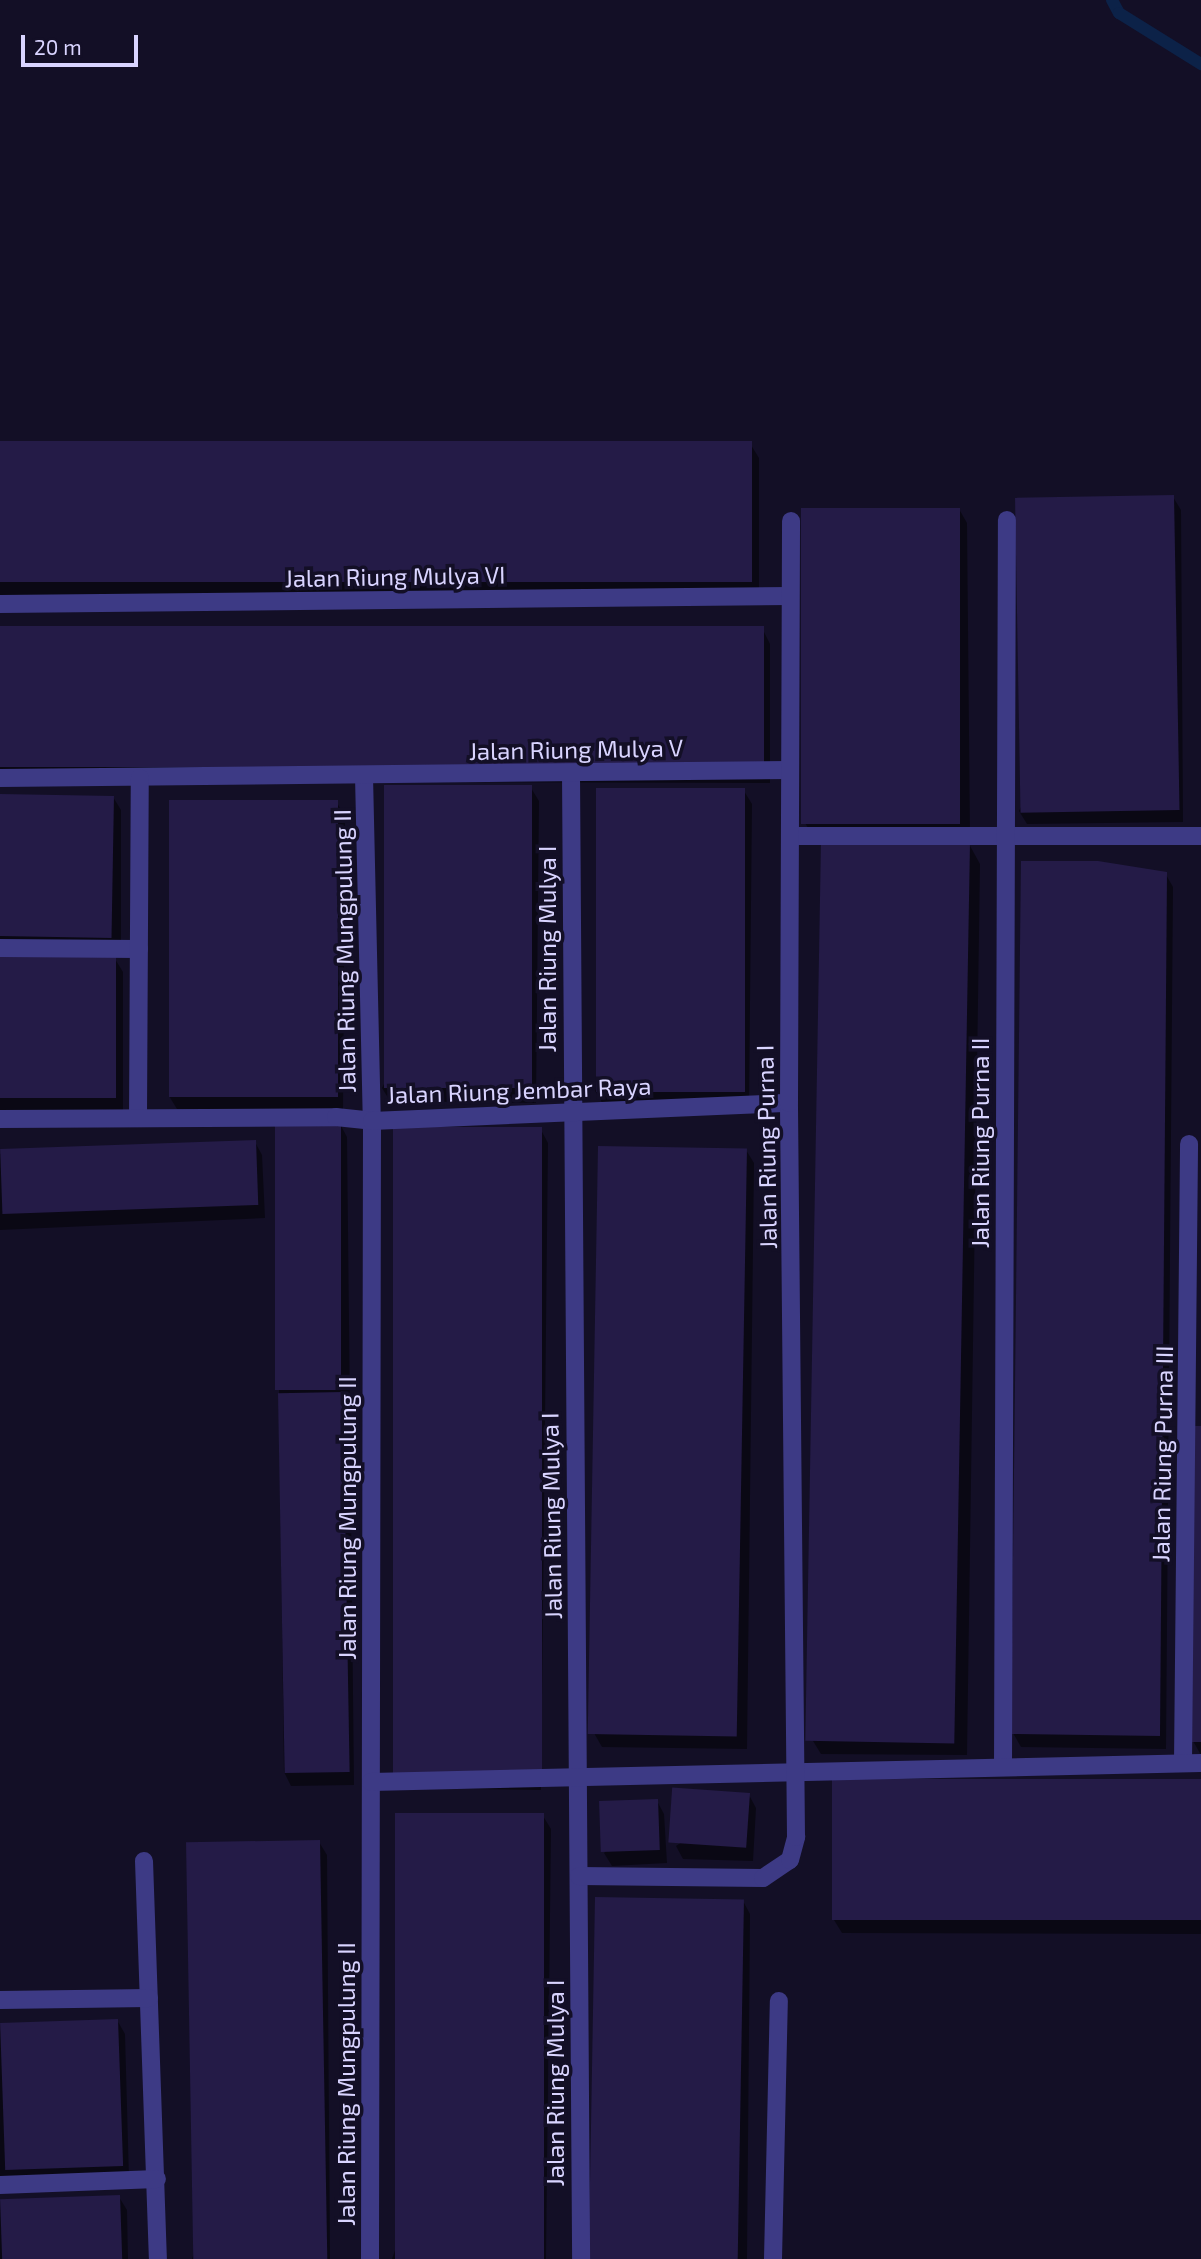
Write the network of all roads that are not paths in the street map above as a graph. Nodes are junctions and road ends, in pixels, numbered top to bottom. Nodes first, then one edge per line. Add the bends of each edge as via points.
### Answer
1 (1007, 520) dead end
2 (791, 521) dead end
3 (790, 596) junction
4 (0, 604) edge
5 (789, 770) junction
6 (571, 773) junction
7 (364, 776) junction
8 (0, 778) edge
9 (140, 778) junction
10 (1005, 834) junction
11 (790, 836) junction
12 (1201, 836) edge
13 (0, 948) edge
14 (139, 949) junction
15 (789, 1103) junction
16 (572, 1112) junction
17 (138, 1118) junction
18 (0, 1119) edge
19 (372, 1121) junction
20 (1189, 1144) dead end
21 (1194, 1414) edge
22 (1192, 1763) edge
23 (1003, 1767) junction
24 (798, 1772) junction
25 (578, 1777) junction
26 (371, 1782) junction
27 (145, 1861) dead end
28 (579, 1876) junction
29 (149, 1998) junction
30 (0, 2000) edge
31 (779, 2001) dead end
32 (157, 2179) junction
33 (0, 2185) edge
34 (158, 2259) edge
35 (370, 2259) edge
36 (581, 2259) edge
37 (773, 2259) edge

1 - 10 street, Jalan Riung Purna II
2 - 3 street, Jalan Riung Purna I
3 - 4 street, Jalan Riung Mulya VI
3 - 5 street, Jalan Riung Purna I
5 - 6 street, Jalan Riung Mulya V
5 - 11 street, Jalan Riung Purna I
6 - 7 street, Jalan Riung Mulya V
6 - 16 street, Jalan Riung Mulya I
7 - 9 street, Jalan Riung Mulya V
7 - 19 street, Jalan Riung Mungpulung II
8 - 9 street, Jalan Riung Mulya V
9 - 14 street
10 - 11 street
10 - 12 street
10 - 23 street, Jalan Riung Purna II
11 - 15 street, Jalan Riung Purna I
13 - 14 street
14 - 17 street
15 - 16 street, Jalan Riung Jembar Raya
15 - 24 street, Jalan Riung Purna I
16 - 19 street, Jalan Riung Jembar Raya
16 - 25 street, Jalan Riung Mulya I
17 - 18 street, Jalan Riung Jembar Raya
17 - 19 street, Jalan Riung Jembar Raya via 336,1117
19 - 26 street, Jalan Riung Mungpulung II
20 - 21 street, Jalan Riung Purna III
21 - 22 street, Jalan Riung Purna III
22 - 23 street
23 - 24 street
24 - 25 street
24 - 28 street, Jalan Riung Purna I via 796,1837 790,1860 763,1878
25 - 26 street
25 - 28 street, Jalan Riung Mulya I
26 - 35 street, Jalan Riung Mungpulung II
27 - 29 street
28 - 36 street, Jalan Riung Mulya I
29 - 30 street
29 - 32 street
31 - 37 street
32 - 33 street
32 - 34 street

